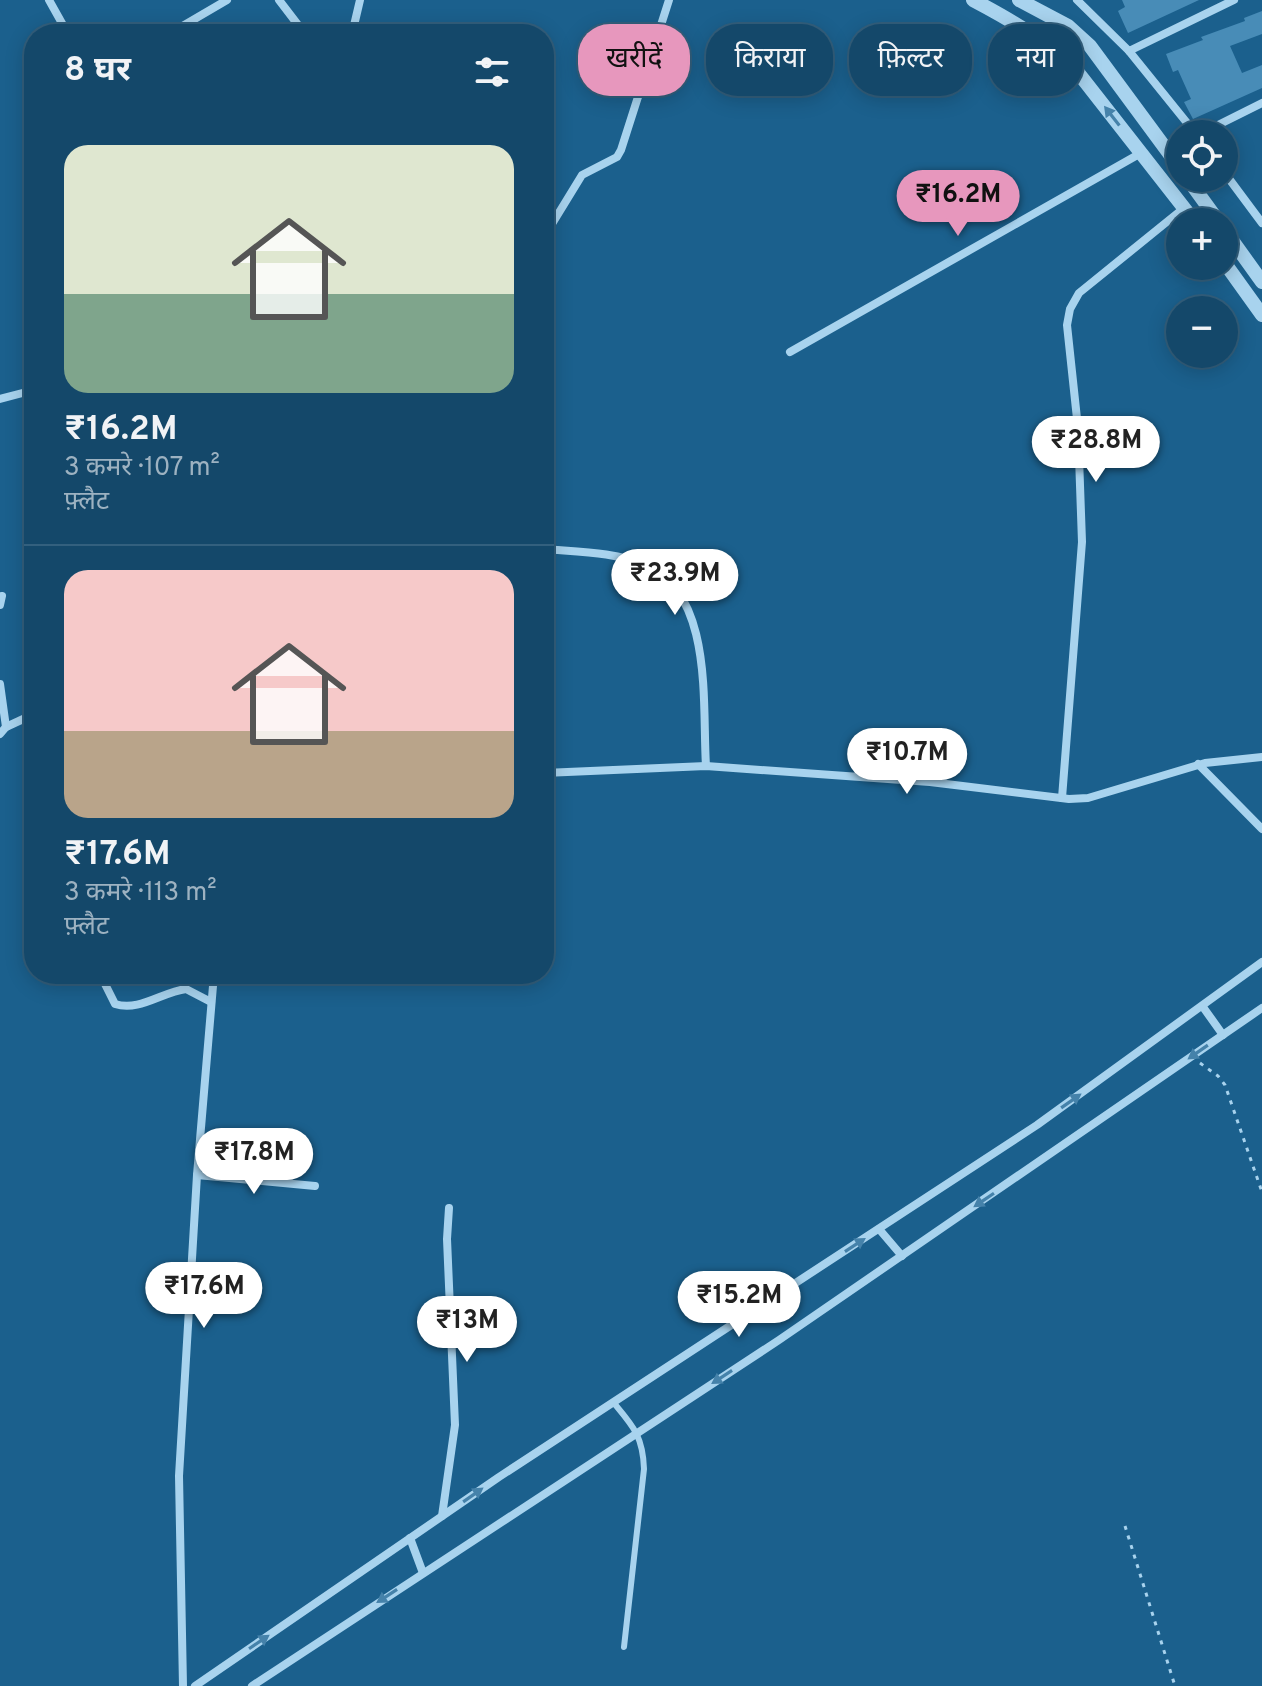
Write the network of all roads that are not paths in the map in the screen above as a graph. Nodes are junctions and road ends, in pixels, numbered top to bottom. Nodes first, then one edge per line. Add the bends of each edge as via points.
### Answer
1 (49, 0) edge
2 (227, 0) edge
3 (279, 0) edge
4 (360, 0) edge
5 (669, 0) edge
6 (973, 0) edge
7 (1019, 0) edge
8 (1077, 0) edge
9 (1234, 0) edge
10 (62, 24) edge
11 (188, 24) edge
12 (297, 24) edge
13 (354, 24) edge
14 (1129, 51) junction
15 (1262, 103) edge
16 (1186, 120) edge
17 (1227, 120) edge
18 (1166, 149) edge
19 (1141, 153) junction
20 (1238, 191) edge
21 (1184, 208) edge
22 (554, 221) edge
23 (1166, 223) edge
24 (1262, 223) edge
25 (1238, 249) edge
26 (1237, 280) edge
27 (1262, 282) edge
28 (1262, 315) edge
29 (790, 352) dead end
30 (24, 393) edge
31 (0, 399) edge
32 (554, 550) edge
33 (0, 684) edge
34 (24, 719) edge
35 (3, 731) edge
36 (1262, 757) edge
37 (1198, 764) junction
38 (706, 766) junction
39 (554, 773) edge
40 (1062, 798) junction
41 (1262, 829) edge
42 (1262, 962) edge
43 (105, 984) edge
44 (213, 984) edge
45 (211, 1002) junction
46 (1203, 1007) junction
47 (1262, 1008) edge
48 (1223, 1035) junction
49 (197, 1175) junction
50 (315, 1186) dead end
51 (449, 1208) dead end
52 (879, 1229) junction
53 (902, 1256) junction
54 (613, 1402) junction
55 (638, 1432) junction
56 (442, 1516) junction
57 (410, 1538) junction
58 (423, 1573) junction
59 (624, 1647) dead end
60 (183, 1686) edge
61 (195, 1686) edge
62 (252, 1686) edge

1 - 10 street
2 - 11 street
3 - 12 street
4 - 13 street
5 - 22 street via 621,150 582,175
19 -> 6 street via 1053,48
7 - 18 street via 1068,26 1090,46
8 - 14 street
9 - 14 street
14 - 16 street
15 - 17 street
19 - 21 street
19 - 29 street
20 - 24 street
23 - 40 street via 1079,293 1067,325 1082,542
25 - 27 street
26 - 28 street
30 - 31 street
32 - 38 street via 647,566 682,597 698,634
33 - 35 street
34 - 35 street
36 - 37 street
37 - 40 street via 1088,798
37 - 41 street
38 - 39 street
38 - 40 street via 930,782
42 - 46 street
43 - 45 street via 115,1004 124,1007 186,989
44 - 45 street
45 - 49 street
46 - 48 street
52 -> 46 street
47 - 48 street
48 -> 53 street
49 - 50 street
49 - 60 street via 179,1476
51 - 56 street via 455,1425
52 - 53 street
54 -> 52 street
53 -> 55 street
54 - 55 lane
56 -> 54 street
55 - 58 street
55 - 59 lane via 644,1469
56 - 57 street
57 - 58 street
61 -> 57 street
58 -> 62 street

